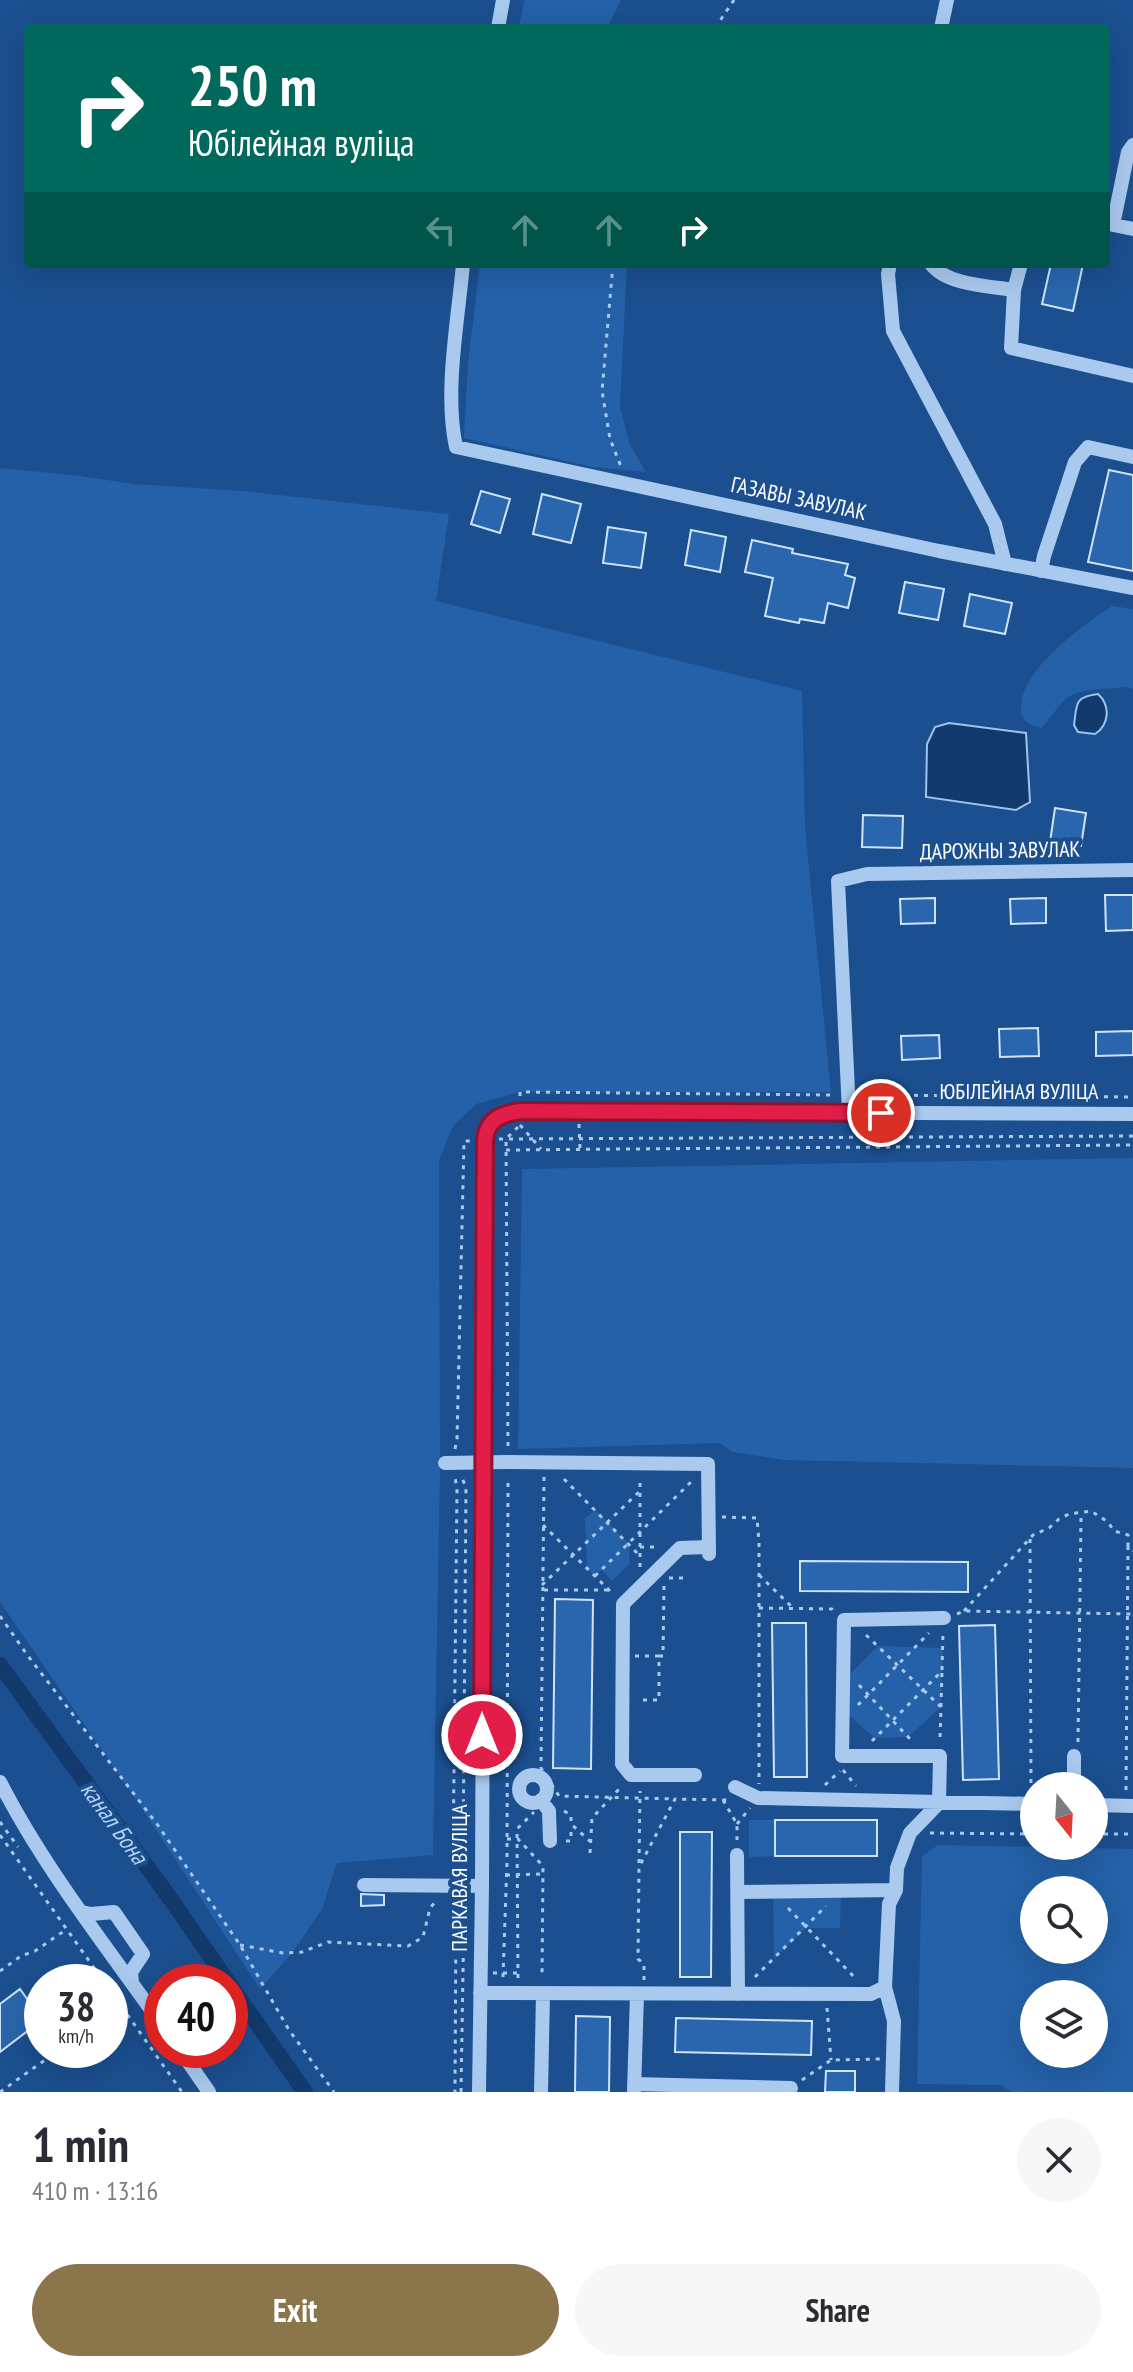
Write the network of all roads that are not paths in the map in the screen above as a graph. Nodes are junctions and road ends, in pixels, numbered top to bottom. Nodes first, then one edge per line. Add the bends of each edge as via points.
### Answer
1 (503, 0) edge
2 (947, 0) edge
3 (499, 24) edge
4 (942, 24) edge
5 (1133, 145) edge
6 (1110, 183) edge
7 (1121, 185) junction
8 (1133, 229) edge
9 (463, 268) edge
10 (889, 268) edge
11 (934, 268) edge
12 (1020, 268) edge
13 (1014, 290) junction
14 (1133, 376) edge
15 (1133, 457) edge
16 (1005, 564) junction
17 (1041, 571) junction
18 (1133, 588) edge
19 (1133, 870) edge
20 (849, 1112) junction
21 (1133, 1114) edge
22 (520, 1118) joint
23 (482, 1462) junction
24 (454, 1463) road end
25 (944, 1618) road end
26 (1076, 1749) road end
27 (1075, 1772) edge
28 (695, 1775) dead end
29 (0, 1782) edge
30 (735, 1787) dead end
31 (1020, 1800) edge
32 (1130, 1801) edge
33 (939, 1803) junction
34 (1108, 1803) edge
35 (545, 1806) junction
36 (550, 1841) dead end
37 (737, 1855) road end
38 (364, 1885) dead end
39 (482, 1886) junction
40 (896, 1890) junction
41 (738, 1892) junction
42 (82, 1912) junction
43 (135, 1988) junction
44 (878, 1991) junction
45 (480, 1993) junction
46 (543, 1994) junction
47 (640, 1994) junction
48 (738, 1994) junction
49 (144, 2000) edge
50 (192, 2068) edge
51 (634, 2088) edge
52 (791, 2088) road end
53 (209, 2092) edge
54 (479, 2092) edge
55 (541, 2092) edge
56 (892, 2092) edge

1 - 3 street
2 - 4 street
5 - 7 street
6 - 7 street
7 - 8 street via 1113,225
9 - 16 street, ГАЗАВЫ ЗАВУЛАК via 452,398 456,447
10 - 16 street via 893,331 995,524
11 - 13 street via 952,279
12 - 13 street
13 - 14 street via 1011,348
15 - 17 street via 1088,447 1075,462
16 - 17 street, ГАЗАВЫ ЗАВУЛАК
17 - 18 street, ГАЗАВЫ ЗАВУЛАК
19 - 20 street, ДАРОЖНЫ ЗАВУЛАК via 867,874 838,881
20 - 21 street, ЮБІЛЕЙНАЯ ВУЛІЦА
20 - 22 street, ЮБІЛЕЙНАЯ ВУЛІЦА via 579,1112
22 - 23 street, ПАРКАВАЯ ВУЛІЦА via 496,1117 486,1132
23 - 24 street
23 - 28 street via 708,1464 709,1551 680,1548 623,1604 622,1764 635,1776
23 - 39 street, ПАРКАВАЯ ВУЛІЦА
25 - 33 street via 847,1620 843,1667 842,1756 933,1756
26 - 27 street
29 - 42 street
30 - 33 street via 758,1798
31 - 33 street
32 - 34 street
33 - 40 street via 910,1833 897,1868
35 - 35 street via 546,1784 532,1771 519,1791 527,1802
35 - 36 street
37 - 41 street
38 - 39 street via 450,1890
39 - 45 street, ПАРКАВАЯ ВУЛІЦА
40 - 41 street
40 - 44 street via 889,1904
41 - 48 street
42 - 43 street
42 - 43 street via 114,1912 143,1954 131,1972
43 - 49 street
44 - 48 street
44 - 56 street via 894,2021
45 - 46 street
45 - 54 street, ПАРКАВАЯ ВУЛІЦА
46 - 47 street
46 - 55 street
47 - 48 street
47 - 51 street
50 - 53 street
51 - 52 street

